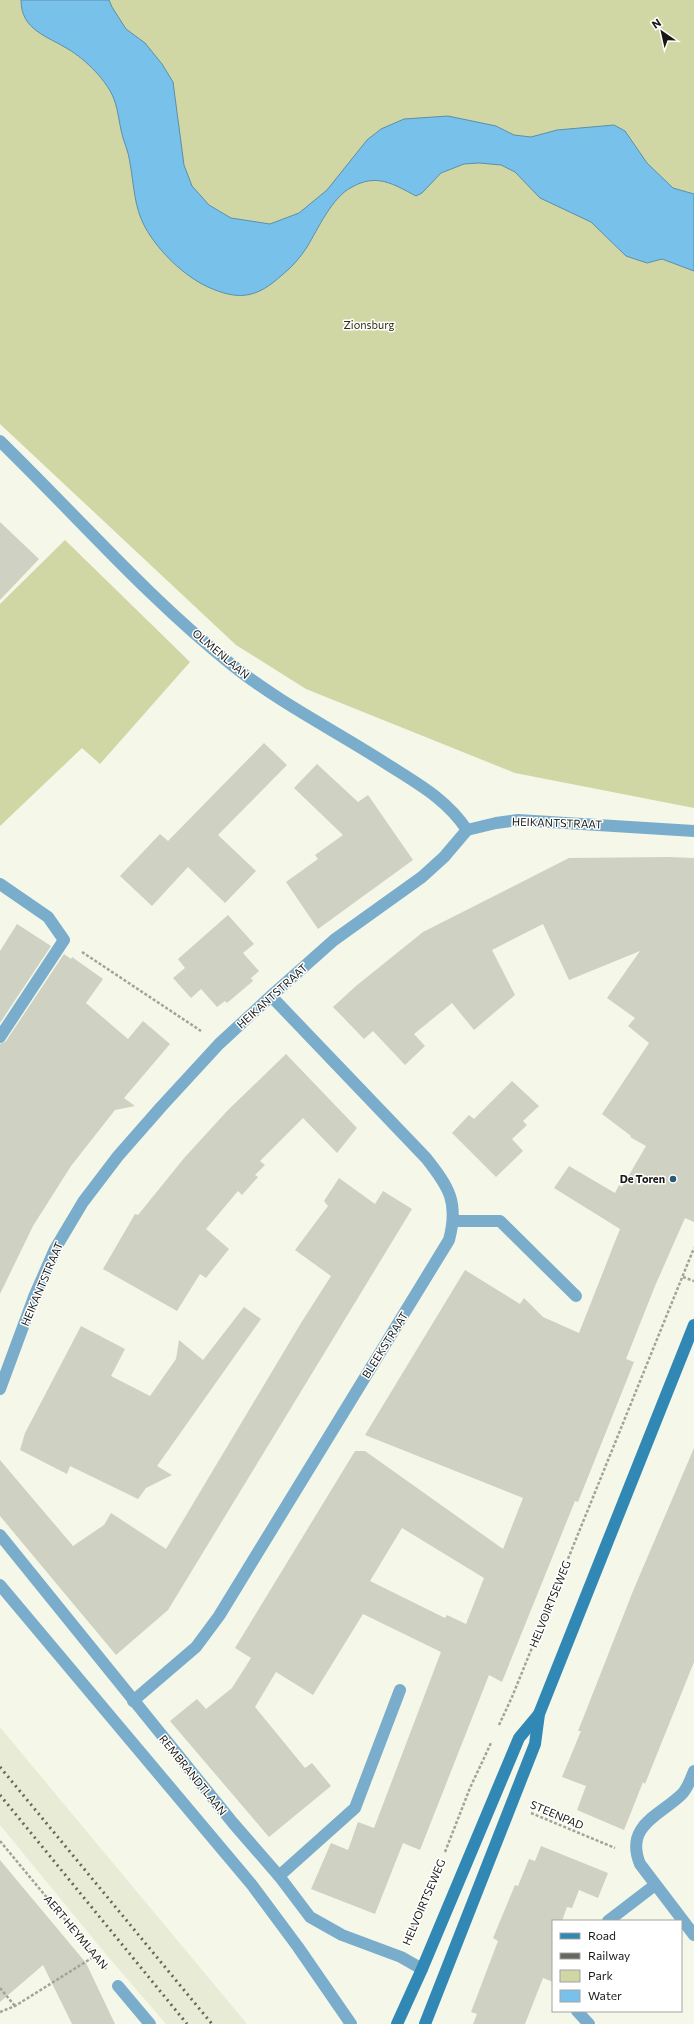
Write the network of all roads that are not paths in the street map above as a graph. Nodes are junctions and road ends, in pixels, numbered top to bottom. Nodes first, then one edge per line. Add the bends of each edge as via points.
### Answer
1 (1, 443) edge
2 (467, 830) junction
3 (694, 831) edge
4 (0, 884) edge
5 (271, 996) junction
6 (0, 1037) edge
7 (454, 1221) junction
8 (576, 1296) dead end
9 (694, 1325) edge
10 (0, 1389) edge
11 (0, 1535) edge
12 (0, 1585) edge
13 (400, 1690) dead end
14 (133, 1701) junction
15 (539, 1714) junction
16 (694, 1771) edge
17 (279, 1876) junction
18 (655, 1885) junction
19 (609, 1920) edge
20 (694, 1935) edge
21 (422, 1969) junction
22 (118, 1986) road end
23 (578, 2012) edge
24 (150, 2024) edge
25 (352, 2024) edge
26 (397, 2024) edge
27 (425, 2024) edge
28 (589, 2024) edge

1 - 2 street, OLMENLAAN via 173,613 232,665 271,693 368,751 445,802
2 - 3 street, HEIKANTSTRAAT via 518,820
2 - 5 street, HEIKANTSTRAAT via 444,857 422,877 334,940
4 - 6 street via 48,917 64,940
5 - 7 street, BLEEKSTRAAT via 426,1158 442,1178 452,1198
5 - 10 street, HEIKANTSTRAAT via 220,1044 161,1106 83,1202 52,1256
7 - 8 street via 500,1221
7 - 14 street, BLEEKSTRAAT via 449,1240 219,1616 196,1647
9 - 15 main road
11 - 14 street, REMBRANDTLAAN
12 - 25 street via 252,1885
13 - 17 street via 355,1808
14 - 17 street, REMBRANDTLAAN
15 - 21 main road via 519,1738
15 - 27 main road via 535,1744 513,1805
16 - 18 street via 684,1793 644,1823 636,1839 637,1858
17 - 21 street, REMBRANDTLAAN via 310,1917 342,1935 401,1957
18 - 19 street
18 - 20 street
21 - 26 main road
22 - 24 street
23 - 28 street

